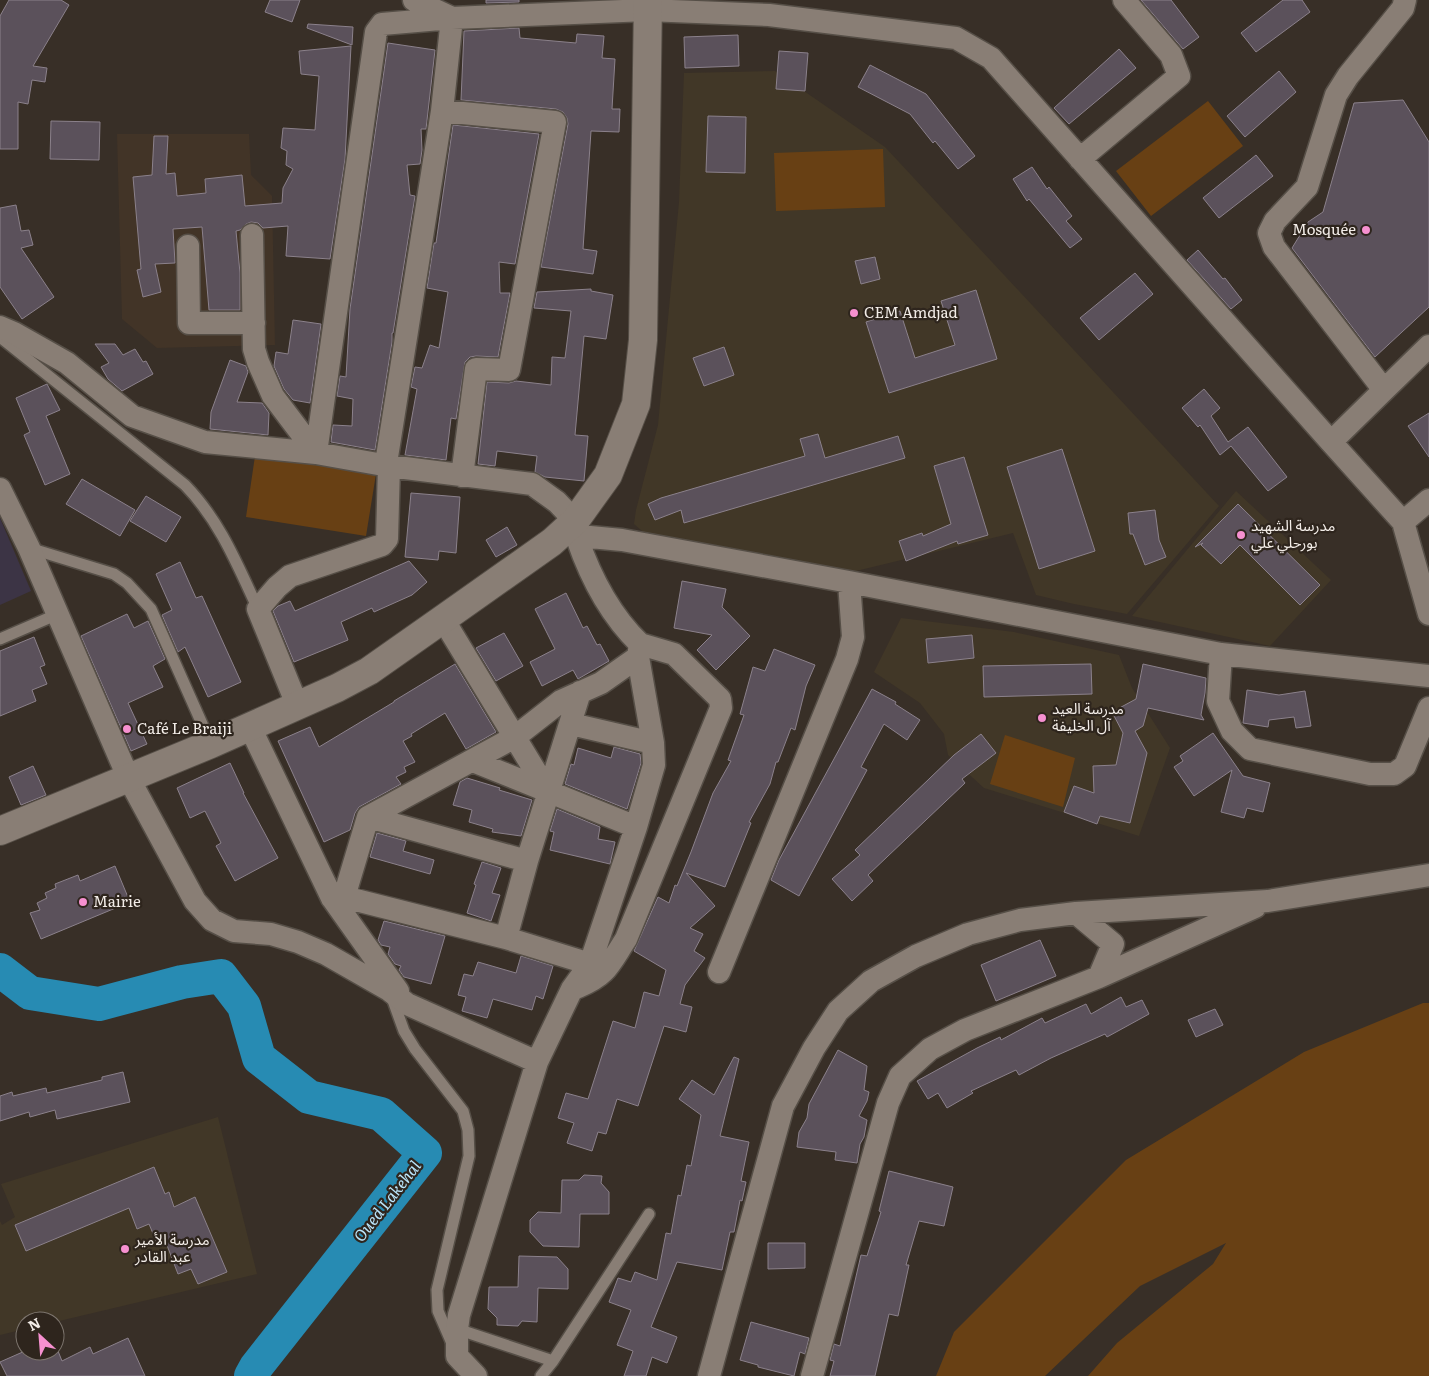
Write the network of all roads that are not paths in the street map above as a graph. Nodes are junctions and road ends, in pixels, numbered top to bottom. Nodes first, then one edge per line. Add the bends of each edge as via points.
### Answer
1 (414, 0) edge
2 (1124, 0) edge
3 (1405, 0) edge
4 (648, 5) edge
5 (452, 9) edge
6 (442, 111) junction
7 (1080, 159) junction
8 (252, 235) dead end
9 (188, 246) dead end
10 (254, 323) junction
11 (0, 327) edge
12 (0, 337) edge
13 (1429, 346) edge
14 (1384, 390) junction
15 (1331, 442) junction
16 (316, 453) junction
17 (389, 466) junction
18 (462, 476) junction
19 (0, 489) edge
20 (1429, 500) edge
21 (1403, 522) junction
22 (573, 529) junction
23 (29, 548) junction
24 (849, 582) junction
25 (258, 609) junction
26 (58, 614) junction
27 (1429, 614) edge
28 (444, 619) junction
29 (0, 639) edge
30 (639, 651) junction
31 (1221, 654) junction
32 (1429, 676) edge
33 (580, 692) junction
34 (298, 707) junction
35 (1429, 708) edge
36 (571, 724) junction
37 (250, 726) junction
38 (515, 737) junction
39 (653, 743) junction
40 (211, 744) junction
41 (473, 761) junction
42 (128, 777) junction
43 (548, 792) junction
44 (368, 817) junction
45 (636, 827) junction
46 (0, 831) edge
47 (527, 861) junction
48 (1429, 876) edge
49 (338, 897) junction
50 (1268, 901) junction
51 (1076, 913) junction
52 (506, 938) junction
53 (590, 964) junction
54 (719, 972) dead end
55 (1099, 977) junction
56 (572, 989) junction
57 (389, 990) junction
58 (407, 1004) junction
59 (537, 1062) junction
60 (649, 1214) dead end
61 (457, 1329) junction
62 (457, 1356) junction
63 (553, 1361) junction
64 (476, 1376) edge
65 (541, 1376) edge
66 (708, 1376) edge
67 (812, 1376) edge

1 - 5 street
2 - 7 street via 1171,55 1179,76
3 - 14 street via 1403,8 1336,95 1306,187 1275,220 1269,234 1274,247
4 - 5 street
4 - 7 street via 956,38 992,58
4 - 22 main road via 644,340 636,404 608,475
5 - 6 street
5 - 16 street via 382,24 376,32
6 - 17 street via 387,457
6 - 18 street via 555,122 509,370 476,369
7 - 15 street
8 - 10 street
9 - 10 street via 189,323
10 - 16 street via 254,349 273,396
11 - 16 street via 66,363 132,416 205,442
12 - 25 lane via 186,485 203,503 222,532
13 - 14 street
14 - 15 street
15 - 21 street
16 - 17 street
17 - 18 street
17 - 25 street via 387,539 382,545 290,576
18 - 22 street via 532,484 557,502
19 - 23 street
20 - 21 street
21 - 27 street
22 - 24 street via 590,537 622,540
22 - 28 main road
22 - 30 street via 599,589
23 - 26 street
23 - 40 lane via 114,574 127,583 151,609
24 - 31 street
24 - 54 street via 853,637 847,659
25 - 34 street
26 - 29 lane
26 - 42 street
28 - 34 main road via 369,671
28 - 38 street
30 - 33 street via 600,683
30 - 39 street
30 - 56 street via 674,654 720,699 721,708 626,939 600,976
31 - 32 street
31 - 35 street via 1218,701 1232,731 1250,749 1265,753 1370,774 1394,774 1405,766
33 - 36 street
33 - 38 street via 561,701
34 - 37 main road
36 - 39 street
36 - 43 street
37 - 40 main road
37 - 49 street
38 - 41 street
38 - 43 street
39 - 45 street via 654,765
40 - 42 main road
41 - 43 street
41 - 44 street
42 - 46 main road
42 - 57 street via 194,901 212,920 234,931 271,934 298,942
43 - 45 street
43 - 47 street
44 - 47 street
44 - 49 street
45 - 53 street
47 - 52 street
48 - 50 street
49 - 52 street
49 - 58 street
50 - 51 street
50 - 55 street
51 - 55 street via 1113,944
51 - 66 street via 1020,920 968,934 916,956 871,981 838,1011 783,1106
52 - 53 street
53 - 56 street
55 - 67 street via 965,1030 930,1049 900,1076 888,1103
56 - 59 street
57 - 58 street
57 - 62 lane via 404,1031 463,1110 468,1130 468,1156 437,1290 438,1311
58 - 59 street
59 - 61 street
60 - 63 lane
61 - 62 street
61 - 63 lane
62 - 64 street
63 - 65 lane

